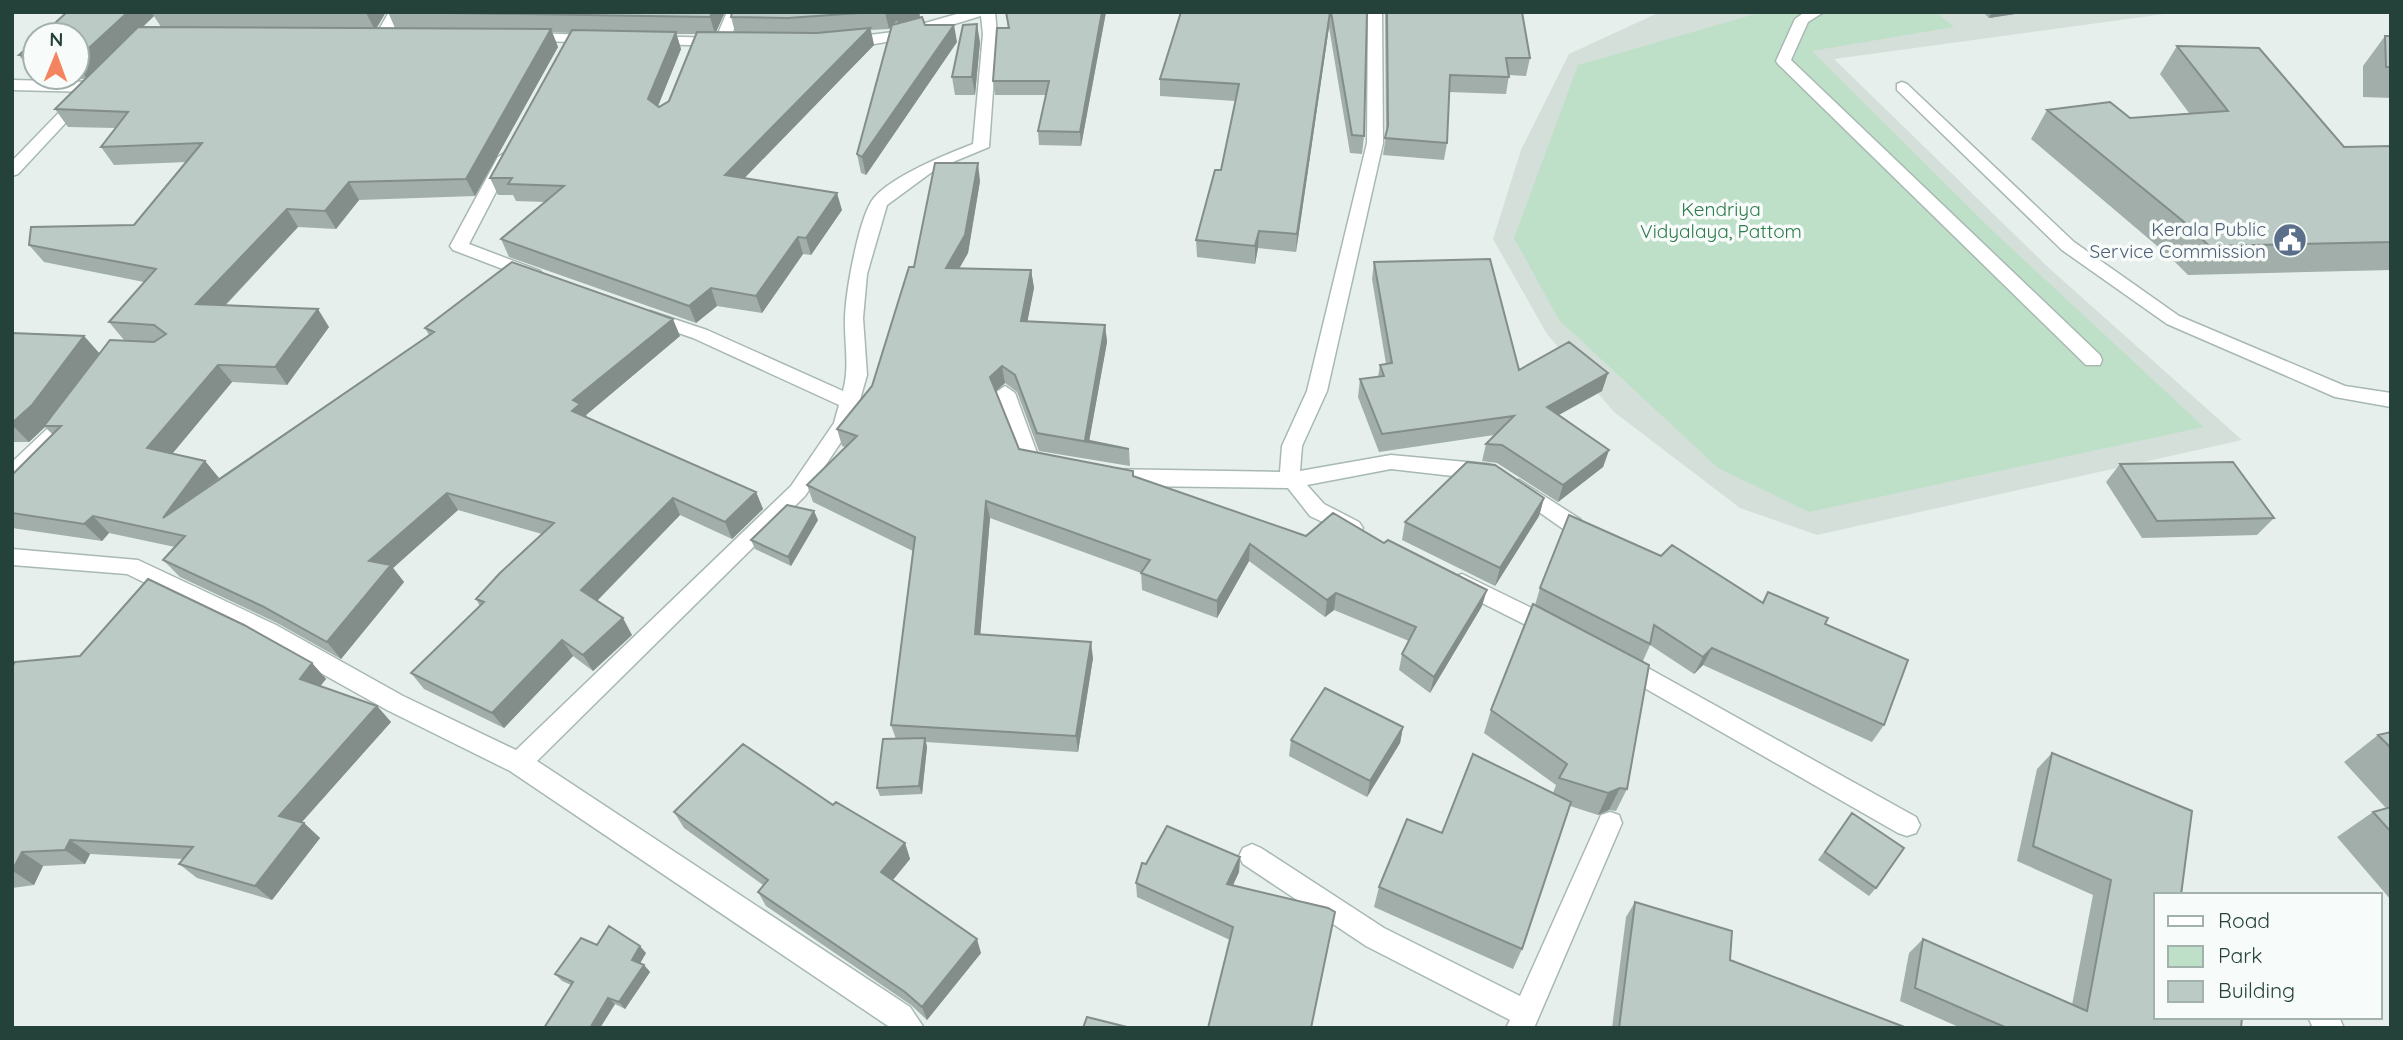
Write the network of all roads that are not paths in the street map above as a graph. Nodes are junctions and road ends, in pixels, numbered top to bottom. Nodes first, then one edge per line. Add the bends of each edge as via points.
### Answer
1 (396, 12) edge
2 (734, 12) edge
3 (981, 12) edge
4 (988, 12) edge
5 (1376, 12) edge
6 (1817, 12) edge
7 (340, 37) edge
8 (514, 37) edge
9 (613, 38) edge
10 (640, 40) edge
11 (834, 42) edge
12 (12, 85) edge
13 (1902, 87) dead end
14 (513, 145) edge
15 (12, 172) edge
16 (546, 280) edge
17 (636, 312) edge
18 (2093, 360) dead end
19 (1004, 393) edge
20 (2391, 400) edge
21 (849, 402) junction
22 (66, 420) edge
23 (1070, 466) edge
24 (1097, 471) edge
25 (12, 474) edge
26 (1294, 480) junction
27 (1573, 525) edge
28 (1367, 535) edge
29 (12, 557) edge
30 (1442, 573) edge
31 (1567, 635) edge
32 (1604, 654) edge
33 (519, 763) junction
34 (1610, 823) edge
35 (1907, 825) dead end
36 (1252, 856) dead end
37 (1523, 1021) edge
38 (909, 1028) edge

1 - 7 street via 388,37
2 - 10 street via 728,43 692,48
3 - 11 street via 894,36
4 - 21 street via 981,147 930,166 879,203 858,274 857,375
5 - 26 street via 1375,143 1317,391 1292,446
6 - 18 street via 1802,19 1783,61
8 - 9 street via 569,45
12 - 15 street via 97,83
13 - 20 street via 2068,246 2173,320 2342,392
14 - 16 street via 459,246
17 - 21 street via 700,334
19 - 23 street via 1029,459
21 - 33 street via 843,424 798,491
22 - 25 street
24 - 26 street via 1137,478
26 - 27 street via 1391,462 1496,473
26 - 28 street via 1317,510
29 - 33 street via 130,566
30 - 31 street
32 - 35 street
33 - 38 street via 900,1017
34 - 37 street
36 - 37 street via 1375,937

